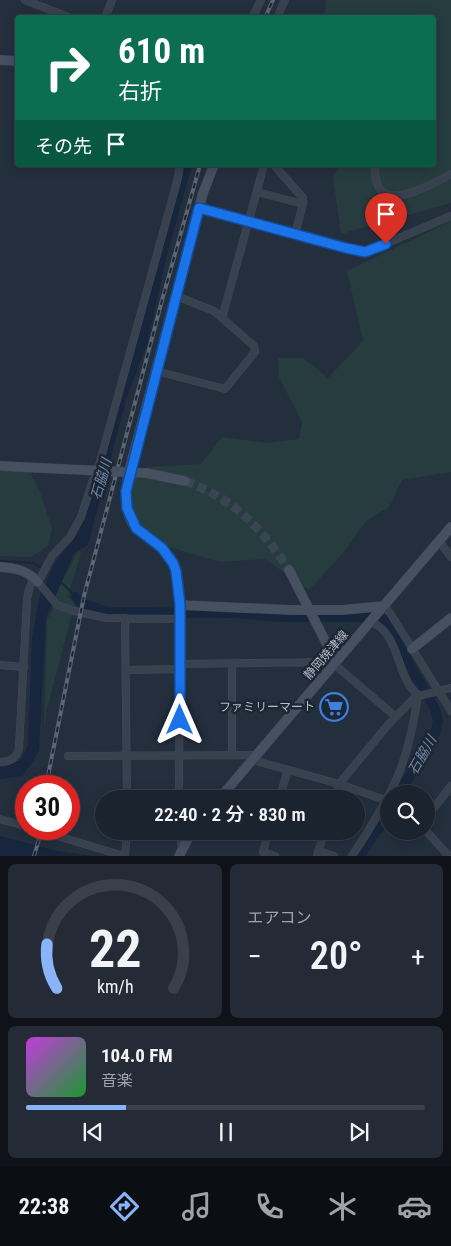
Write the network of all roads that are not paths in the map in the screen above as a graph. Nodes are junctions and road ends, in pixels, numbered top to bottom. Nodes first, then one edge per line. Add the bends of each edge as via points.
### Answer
1 (25, 0) edge
2 (112, 0) edge
3 (261, 0) edge
4 (285, 0) edge
5 (63, 15) edge
6 (106, 15) edge
7 (254, 15) edge
8 (278, 15) edge
9 (0, 60) edge
10 (15, 60) edge
11 (180, 167) edge
12 (213, 167) edge
13 (263, 167) edge
14 (276, 167) edge
15 (375, 167) edge
16 (451, 174) edge
17 (257, 192) junction
18 (303, 204) junction
19 (199, 208) junction
20 (451, 216) edge
21 (248, 222) junction
22 (295, 234) junction
23 (176, 296) junction
24 (222, 318) junction
25 (156, 371) junction
26 (0, 466) edge
27 (185, 481) tunnel mouth
28 (451, 527) edge
29 (439, 541) junction
30 (451, 557) edge
31 (0, 567) edge
32 (289, 570) tunnel mouth
33 (38, 578) junction
34 (180, 605) junction
35 (382, 609) junction
36 (311, 614) junction
37 (125, 618) junction
38 (451, 618) edge
39 (179, 619) junction
40 (371, 622) junction
41 (412, 649) junction
42 (232, 663) junction
43 (335, 663) junction
44 (0, 665) edge
45 (179, 666) junction
46 (24, 667) junction
47 (126, 670) junction
48 (451, 688) edge
49 (438, 690) junction
50 (418, 695) junction
51 (451, 711) edge
52 (396, 717) junction
53 (180, 755) junction
54 (232, 755) junction
55 (68, 756) dead end
56 (126, 756) junction
57 (255, 757) junction
58 (0, 762) edge
59 (288, 770) junction
60 (339, 784) junction
61 (394, 785) edge
62 (451, 786) edge
63 (127, 790) edge
64 (179, 790) edge
65 (228, 790) edge
66 (282, 790) edge
67 (337, 790) edge
68 (380, 798) edge
69 (435, 806) edge
70 (380, 812) edge
71 (0, 819) edge
72 (15, 823) edge
73 (71, 840) edge
74 (126, 840) edge
75 (180, 840) edge
76 (188, 840) edge
77 (266, 840) edge
78 (322, 840) edge
79 (435, 840) edge
80 (181, 854) edge
81 (318, 854) edge
82 (124, 856) edge
83 (275, 856) edge
84 (334, 856) edge
85 (352, 856) edge
86 (450, 856) edge

1 - 5 street
2 - 6 street
3 - 7 street
4 - 8 street
9 - 10 street
11 - 33 street via 96,476 70,537
12 - 19 street
13 - 17 street
14 - 18 street via 303,198
15 - 16 street via 382,192 396,197
17 - 18 street
17 - 21 street
18 - 22 street
19 - 21 street
19 - 23 street
20 - 22 street via 365,252
21 - 22 street
21 - 24 street
23 - 24 street via 214,311
23 - 25 street
24 - 25 street via 254,346 255,352 225,389
25 - 34 street via 128,475 126,501 136,528 162,548 173,563
26 - 27 street, bridge via 146,474
28 - 29 street, 静岡焼津線
29 - 30 street
29 - 35 street, 静岡焼津線
31 - 33 street via 17,568
32 - 36 street
33 - 37 street via 57,605 106,618
33 - 46 street via 29,589 27,600
34 - 36 street
34 - 39 street
35 - 36 street
35 - 40 street, 静岡焼津線
35 - 41 street via 390,612
36 - 43 street
37 - 39 street
37 - 47 street
38 - 41 street
39 - 45 street
40 - 43 street, 静岡焼津線
40 - 50 street via 382,628 399,657 407,681
41 - 49 street
42 - 43 street
42 - 45 street
42 - 54 street
43 - 52 street
43 - 57 street, 静岡焼津線
44 - 46 street
45 - 47 street
45 - 53 street
46 - 58 street via 18,753 12,760
47 - 56 street
48 - 49 street
49 - 50 street
49 - 51 street
50 - 52 street
50 - 61 street via 410,738
52 - 60 street
53 - 54 street
53 - 56 street
53 - 64 street
54 - 57 street
55 - 56 street
56 - 63 street
57 - 59 street
57 - 65 street, 静岡焼津線
59 - 60 street
59 - 66 street
60 - 67 street
60 - 68 street
62 - 69 street
70 - 85 street
71 - 72 street
73 - 82 street
74 - 82 street
75 - 80 street
76 - 80 street
77 - 83 street via 263,852
78 - 81 street
79 - 86 street
81 - 84 street

